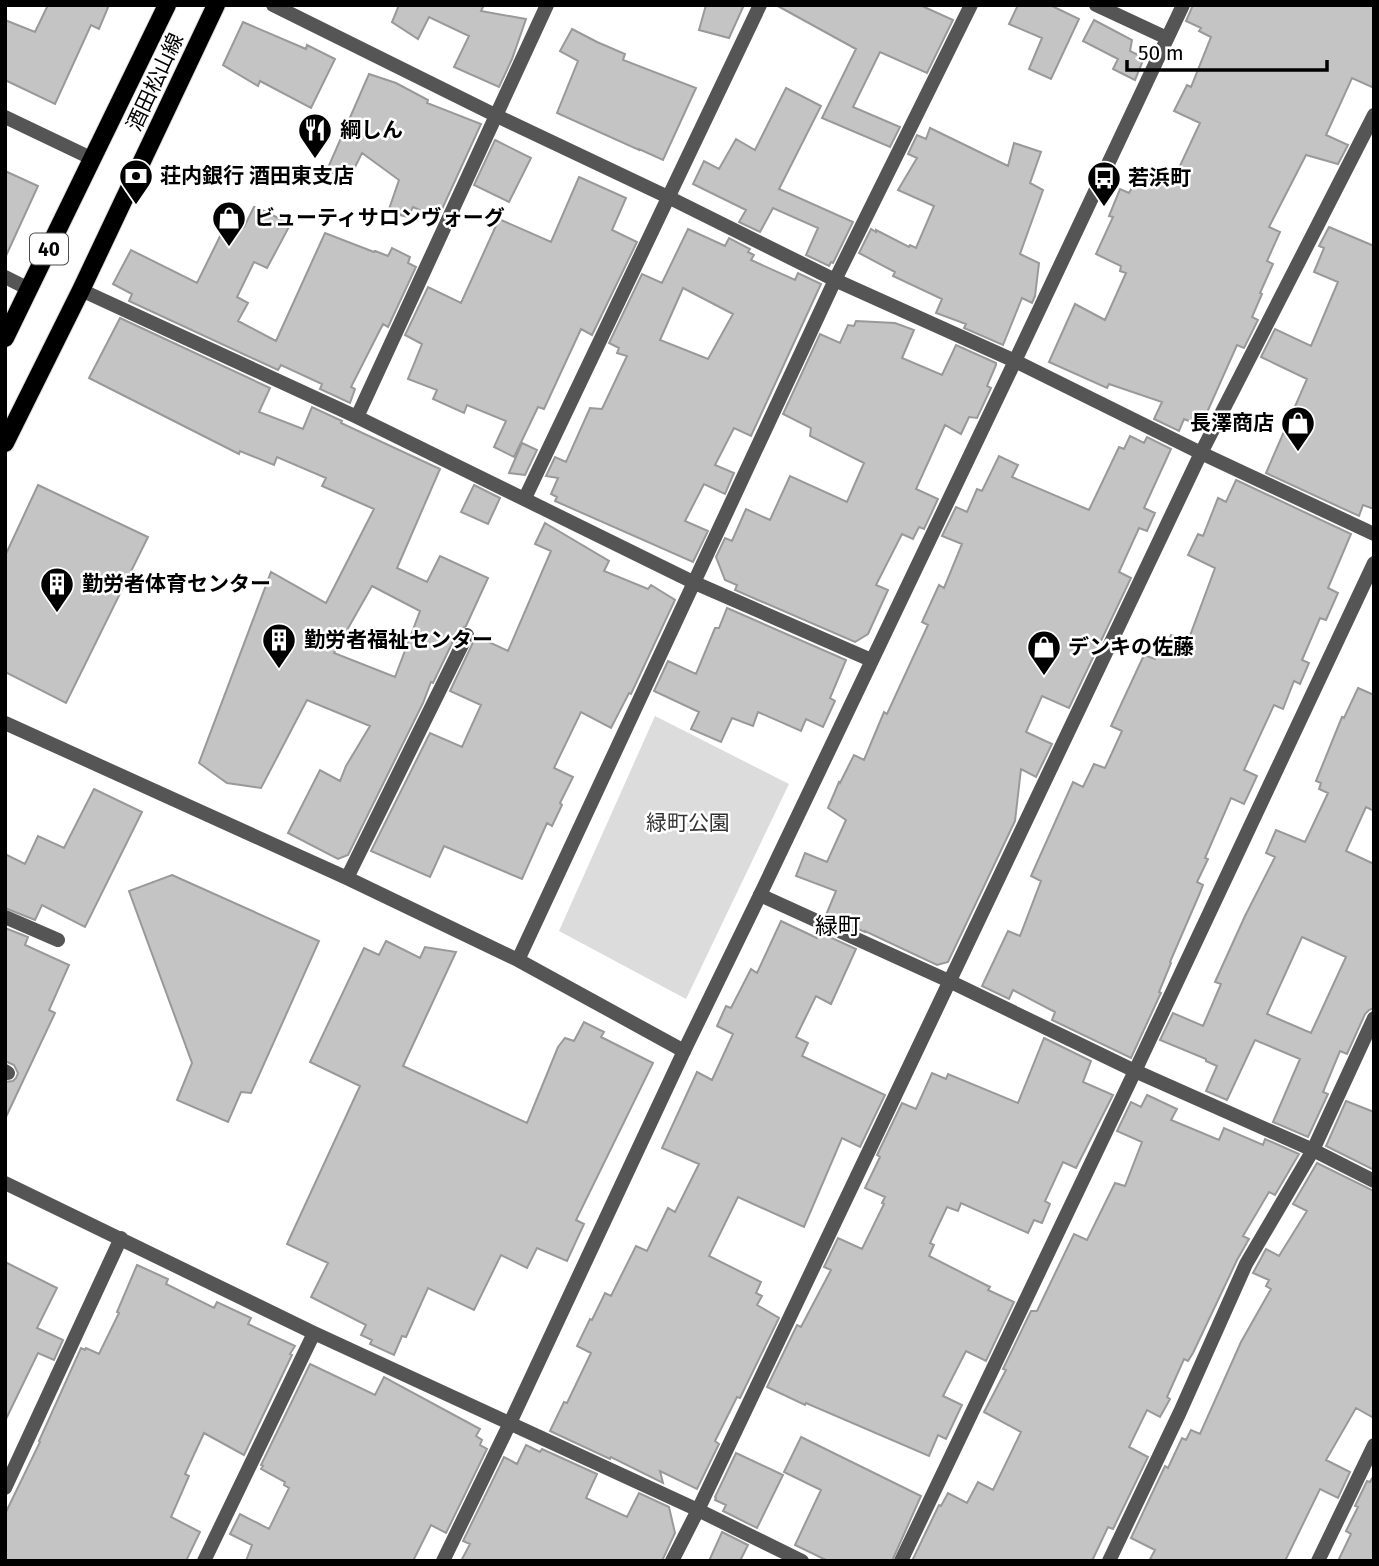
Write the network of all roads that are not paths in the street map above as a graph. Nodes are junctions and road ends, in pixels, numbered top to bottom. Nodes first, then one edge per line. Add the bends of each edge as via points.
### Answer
1 (167, 5) edge
2 (216, 5) edge
3 (273, 5) edge
4 (547, 5) edge
5 (760, 5) edge
6 (971, 5) edge
7 (1097, 5) edge
8 (1183, 5) edge
9 (1167, 38) junction
10 (1374, 115) edge
11 (497, 116) junction
12 (5, 117) edge
13 (93, 159) junction
14 (668, 197) junction
15 (5, 278) edge
16 (835, 280) junction
17 (29, 289) junction
18 (80, 290) junction
19 (5, 338) edge
20 (1015, 361) junction
21 (357, 416) junction
22 (5, 443) edge
23 (1201, 453) junction
24 (525, 498) junction
25 (1374, 534) edge
26 (1374, 563) edge
27 (695, 583) junction
28 (467, 635) dead end
29 (872, 660) junction
30 (5, 723) edge
31 (347, 878) junction
32 (760, 895) junction
33 (5, 917) edge
34 (58, 940) dead end
35 (518, 960) junction
36 (949, 981) junction
37 (1374, 1018) edge
38 (684, 1051) junction
39 (1135, 1071) junction
40 (1313, 1150) junction
41 (1374, 1181) edge
42 (5, 1183) edge
43 (121, 1238) junction
44 (314, 1333) junction
45 (510, 1423) junction
46 (1374, 1445) edge
47 (5, 1488) edge
48 (698, 1510) junction
49 (204, 1561) edge
50 (443, 1561) edge
51 (672, 1561) edge
52 (802, 1561) edge
53 (901, 1561) edge
54 (1109, 1561) edge
55 (1318, 1561) edge

1 - 13 main road, 酒田松山線 / 40
2 - 18 main road, 酒田松山線 / 40
3 - 11 street
4 - 11 street
5 - 14 street
6 - 16 street
7 - 9 street
8 - 9 street
9 - 20 street
10 - 23 street
11 - 14 street
11 - 21 street
12 - 13 street
13 - 17 main road, 酒田松山線 / 40
14 - 16 street
14 - 24 street
15 - 17 street
16 - 20 street
16 - 27 street
17 - 19 main road, 酒田松山線 / 40
18 - 21 street
18 - 22 main road, 酒田松山線 / 40
20 - 23 street
20 - 29 street
21 - 24 street
23 - 25 street
23 - 36 street
24 - 27 street
26 - 39 street
27 - 29 street
27 - 35 street
28 - 31 street
29 - 32 street
30 - 31 street
31 - 35 street
32 - 36 street
32 - 38 street
33 - 34 street
35 - 38 street
36 - 39 street
36 - 48 street
37 - 40 street
38 - 45 street
39 - 40 street
39 - 53 street
40 - 41 street
40 - 54 street via 1246,1264
42 - 43 street
43 - 44 street
43 - 47 street
44 - 45 street
44 - 49 street
45 - 48 street
45 - 50 street
46 - 55 street
48 - 51 street
48 - 52 street

